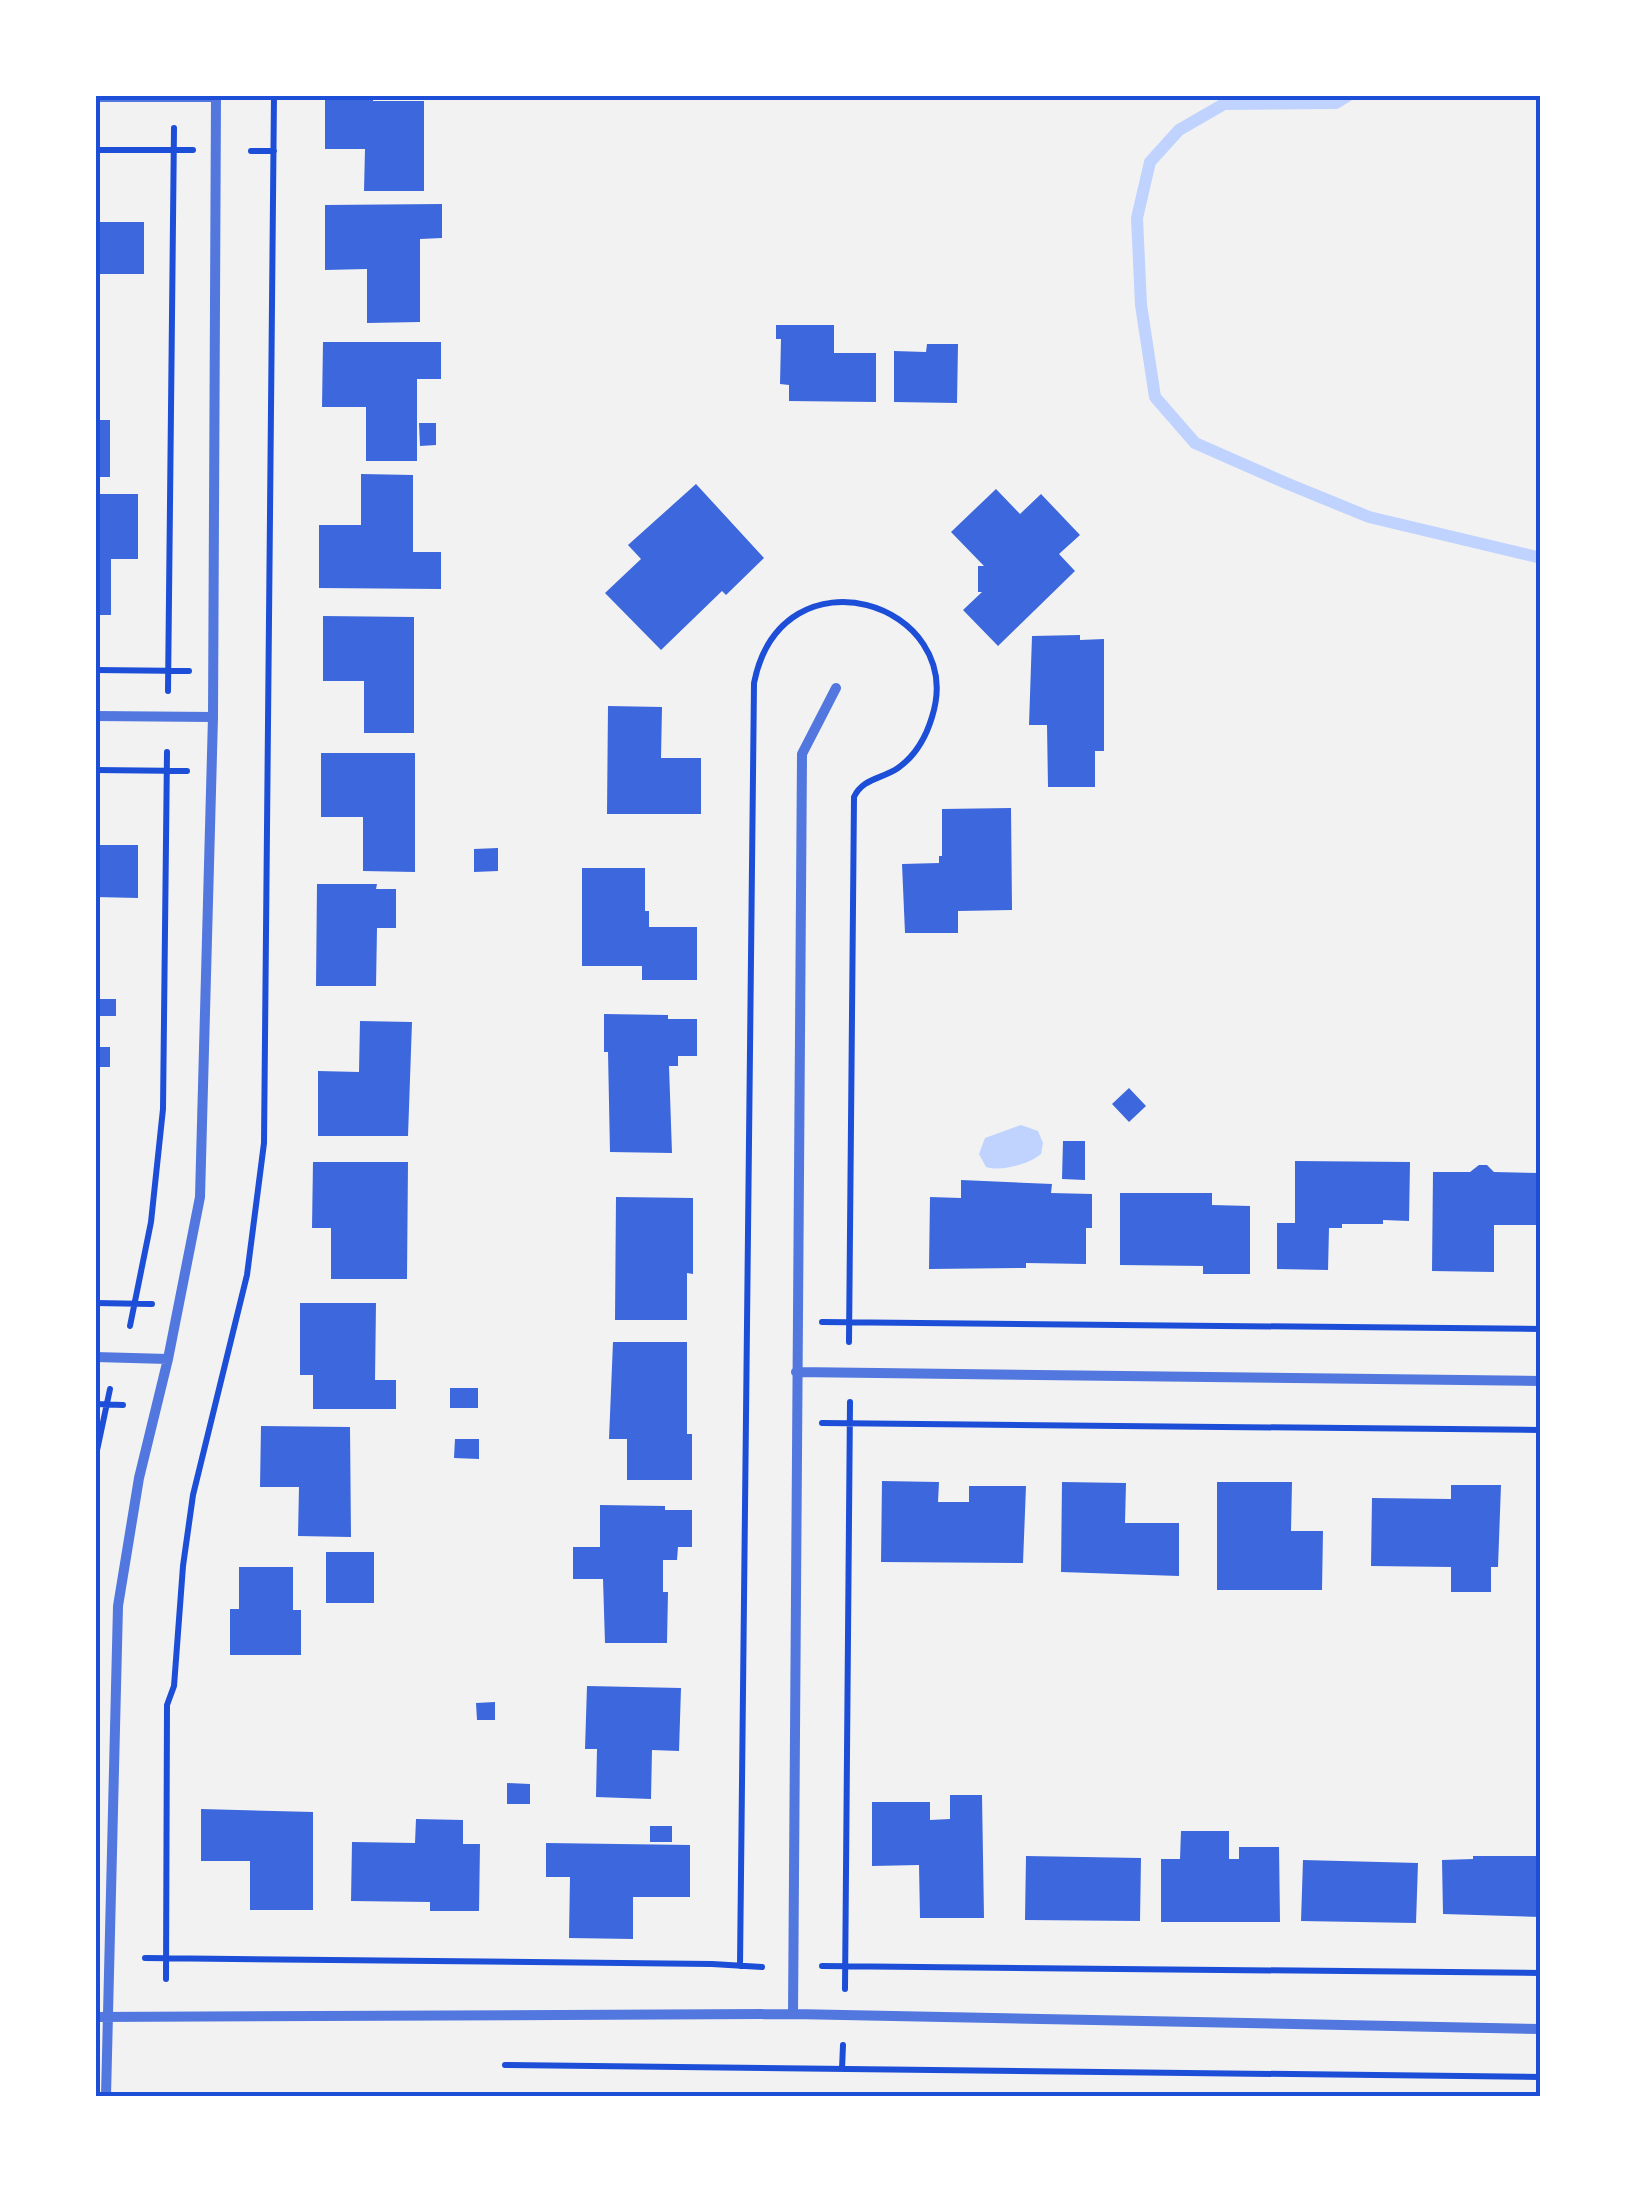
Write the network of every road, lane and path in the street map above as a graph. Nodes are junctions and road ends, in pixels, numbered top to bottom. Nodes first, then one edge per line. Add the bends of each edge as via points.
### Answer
1 (274, 95) edge
2 (95, 96) edge
3 (216, 96) edge
4 (174, 128) dead end
5 (95, 150) edge
6 (173, 150) junction
7 (195, 150) dead end
8 (251, 151) dead end
9 (274, 151) junction
10 (95, 670) edge
11 (168, 671) junction
12 (189, 671) dead end
13 (836, 688) dead end
14 (168, 691) dead end
15 (95, 716) edge
16 (213, 717) junction
17 (167, 752) dead end
18 (95, 770) edge
19 (167, 771) junction
20 (187, 771) dead end
21 (95, 1303) edge
22 (135, 1303) junction
23 (158, 1304) dead end
24 (830, 1322) dead end
25 (130, 1326) dead end
26 (1541, 1330) edge
27 (95, 1357) edge
28 (168, 1358) junction
29 (796, 1372) junction
30 (1541, 1382) edge
31 (110, 1389) dead end
32 (850, 1402) dead end
33 (95, 1404) edge
34 (107, 1404) junction
35 (123, 1405) dead end
36 (849, 1422) junction
37 (828, 1423) dead end
38 (1541, 1430) edge
39 (95, 1460) edge
40 (166, 1957) junction
41 (145, 1958) dead end
42 (822, 1966) dead end
43 (844, 1966) junction
44 (762, 1967) dead end
45 (1541, 1973) edge
46 (166, 1979) dead end
47 (845, 1988) dead end
48 (793, 2014) junction
49 (95, 2018) edge
50 (108, 2018) junction
51 (1541, 2029) edge
52 (843, 2045) dead end
53 (505, 2065) dead end
54 (842, 2068) junction
55 (1541, 2077) edge
56 (106, 2096) edge

1 - 9 path
2 - 3 street
3 - 16 street
4 - 6 path
5 - 6 path
6 - 7 path
6 - 11 path
8 - 9 path
9 - 40 path via 264,1143 248,1275 192,1495 182,1566 167,1706
10 - 11 path
11 - 12 path
11 - 14 path
13 - 29 street via 802,754
15 - 16 street
16 - 28 street via 200,1197
17 - 19 path
18 - 19 path
19 - 20 path
19 - 22 path via 162,1110
21 - 22 path
22 - 23 path
22 - 25 path
24 - 26 path
27 - 28 street
28 - 50 street via 118,1606
29 - 30 street
29 - 48 street
31 - 34 path
32 - 36 path
33 - 34 path
34 - 35 path
34 - 39 path
36 - 37 path
36 - 38 path
36 - 43 path
40 - 41 path
40 - 44 path
40 - 46 path
42 - 43 path
43 - 45 path
43 - 47 path
48 - 50 street
48 - 51 street
49 - 50 street
50 - 56 street
52 - 54 path
53 - 54 path
54 - 55 path

